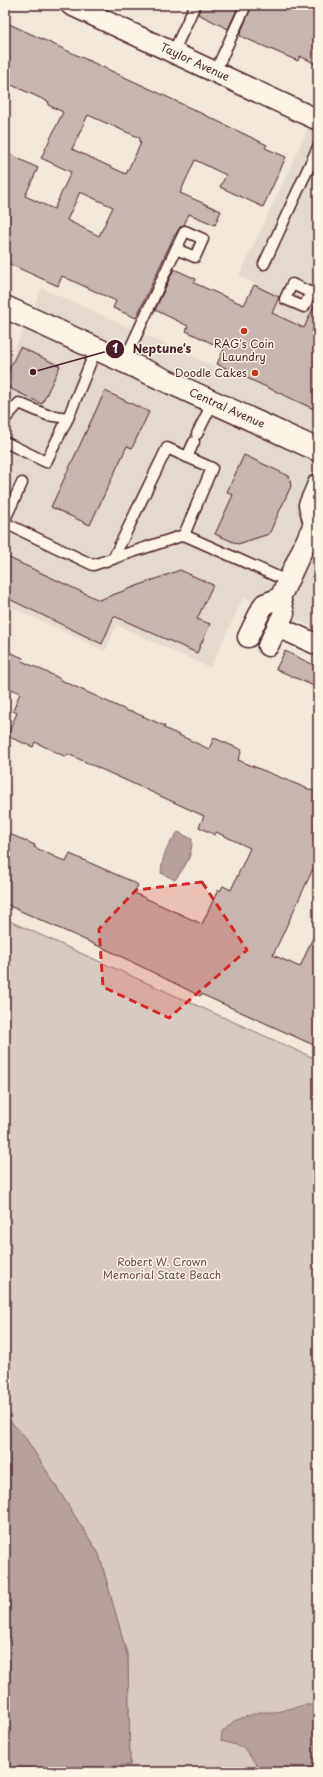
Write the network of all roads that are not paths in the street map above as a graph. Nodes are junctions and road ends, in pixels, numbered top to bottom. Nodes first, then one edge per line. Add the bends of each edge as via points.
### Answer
1 (71, 5) edge
2 (195, 5) edge
3 (246, 5) edge
4 (173, 52) junction
5 (215, 72) junction
6 (318, 120) edge
7 (318, 147) edge
8 (176, 249) dead end
9 (264, 264) dead end
10 (5, 307) edge
11 (96, 349) junction
12 (124, 362) junction
13 (212, 402) junction
14 (68, 418) junction
15 (5, 419) edge
16 (5, 442) edge
17 (318, 450) edge
18 (187, 457) junction
19 (22, 483) dead end
20 (318, 484) edge
21 (5, 518) edge
22 (316, 522) edge
23 (5, 523) edge
24 (184, 536) junction
25 (113, 558) junction
26 (284, 590) junction
27 (278, 627) junction
28 (248, 637) dead end
29 (318, 645) edge
30 (268, 646) dead end

1 - 4 street, Taylor Avenue
2 - 4 lane
3 - 5 lane
4 - 5 street, Taylor Avenue
5 - 6 street, Taylor Avenue
7 - 9 lane
8 - 12 lane
10 - 11 street, Central Avenue
11 - 12 street, Central Avenue
11 - 14 lane
12 - 13 street, Central Avenue
13 - 17 street, Central Avenue
13 - 18 lane
14 - 15 lane via 47,415 19,403
14 - 16 lane via 46,462
18 - 24 lane via 212,468
18 - 25 lane via 167,448
19 - 21 lane
20 - 22 street via 309,505
22 - 26 street
23 - 25 lane via 93,565
24 - 25 lane
24 - 26 lane
26 - 27 street via 284,613
26 - 28 street via 264,604
27 - 29 street
27 - 30 street

